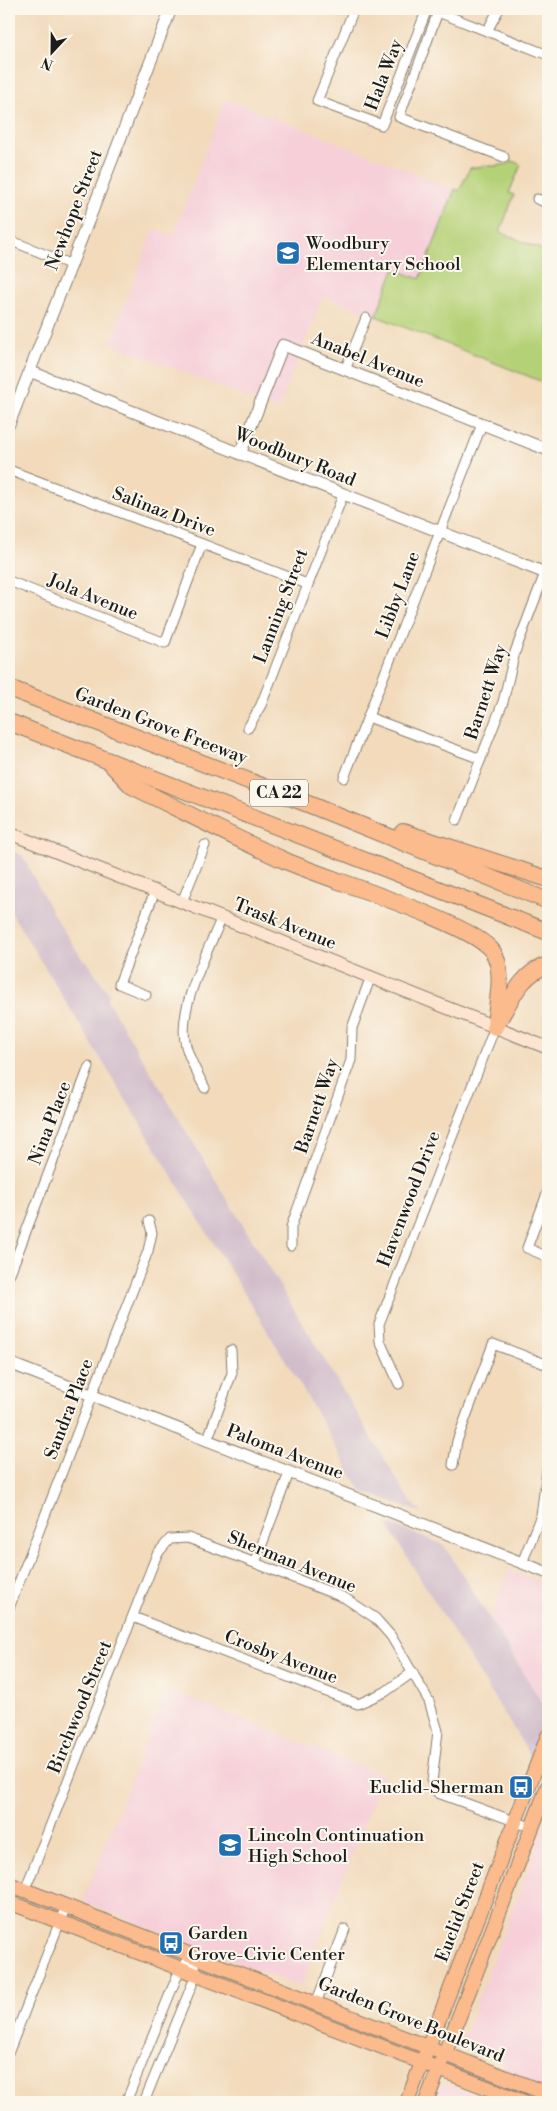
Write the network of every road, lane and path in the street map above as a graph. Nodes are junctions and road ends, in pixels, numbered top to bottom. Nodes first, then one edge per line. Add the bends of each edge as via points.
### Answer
1 (171, 9) edge
2 (354, 9) edge
3 (427, 9) edge
4 (499, 9) edge
5 (487, 31) junction
6 (548, 55) edge
7 (504, 157) dead end
8 (537, 199) dead end
9 (548, 203) edge
10 (9, 240) edge
11 (72, 265) junction
12 (366, 318) dead end
13 (345, 370) junction
14 (29, 371) junction
15 (9, 424) edge
16 (482, 424) junction
17 (548, 450) edge
18 (240, 454) junction
19 (9, 470) edge
20 (343, 495) junction
21 (440, 532) junction
22 (202, 544) junction
23 (546, 574) edge
24 (9, 581) edge
25 (307, 584) junction
26 (9, 688) edge
27 (368, 717) junction
28 (9, 722) edge
29 (248, 728) dead end
30 (481, 759) junction
31 (110, 762) junction
32 (344, 778) dead end
33 (308, 804) junction
34 (456, 820) dead end
35 (9, 834) edge
36 (205, 845) dead end
37 (548, 879) edge
38 (155, 891) junction
39 (548, 901) edge
40 (182, 902) junction
41 (222, 917) junction
42 (548, 932) edge
43 (548, 965) edge
44 (371, 976) junction
45 (146, 994) dead end
46 (494, 1027) junction
47 (548, 1048) edge
48 (88, 1067) dead end
49 (205, 1088) dead end
50 (548, 1191) edge
51 (149, 1221) dead end
52 (291, 1246) dead end
53 (548, 1257) edge
54 (9, 1276) edge
55 (231, 1350) dead end
56 (9, 1364) edge
57 (548, 1365) edge
58 (399, 1384) dead end
59 (92, 1396) junction
60 (207, 1441) junction
61 (548, 1463) edge
62 (453, 1465) dead end
63 (289, 1472) junction
64 (170, 1539) joint
65 (255, 1563) junction
66 (522, 1563) junction
67 (548, 1574) edge
68 (9, 1608) edge
69 (133, 1617) junction
70 (413, 1672) junction
71 (548, 1736) edge
72 (548, 1786) edge
73 (514, 1821) junction
74 (533, 1828) junction
75 (9, 1884) edge
76 (25, 1890) junction
77 (9, 1902) edge
78 (66, 1906) junction
79 (60, 1922) junction
80 (345, 1929) dead end
81 (194, 1955) junction
82 (180, 1968) junction
83 (196, 1975) junction
84 (316, 2002) junction
85 (428, 2046) junction
86 (9, 2051) edge
87 (445, 2054) junction
88 (422, 2062) junction
89 (439, 2069) junction
90 (547, 2089) edge
91 (126, 2102) edge
92 (144, 2102) edge
93 (406, 2102) edge
94 (426, 2102) edge
95 (524, 2102) edge

1 - 11 street, Newhope Street
2 - 3 street, Hala Way via 317,101 382,126
4 - 5 street
5 - 6 street
5 - 7 street via 438,12 399,117
8 - 9 street
10 - 11 street
11 - 14 street, Newhope Street
12 - 13 street
13 - 16 street, Anabel Avenue
13 - 18 street, Anabel Avenue via 283,345
14 - 15 street, Newhope Street
14 - 18 street, Woodbury Road
16 - 17 street, Anabel Avenue
16 - 21 street, Libby Lane
18 - 20 street, Woodbury Road
19 - 22 street, Salinaz Drive
20 - 21 street, Woodbury Road
20 - 25 street, Lanning Street
21 - 23 street, Woodbury Road
21 - 27 street, Libby Lane
22 - 24 street, Jola Avenue via 165,643
22 - 25 street, Salinaz Drive
23 - 30 street, Barnett Way via 515,652 504,702
25 - 29 street, Lanning Street
26 - 33 highway, Garden Grove Freeway / CA 22
27 - 30 street
27 - 32 street, Libby Lane
28 - 31 highway, CA 22
30 - 34 street, Barnett Way
31 - 42 highway, CA 22
31 - 46 highway via 132,786 219,830 287,862 401,905 481,940 494,953 500,968
33 - 37 highway
33 - 39 highway, Garden Grove Freeway / CA 22
35 - 38 main road, Trask Avenue
36 - 40 street
38 - 40 main road, Trask Avenue
38 - 45 street via 119,984
40 - 41 main road, Trask Avenue
41 - 44 main road, Trask Avenue
41 - 49 street via 192,992 185,1019 185,1045
43 - 46 highway via 520,984
44 - 46 main road, Trask Avenue
44 - 52 street, Barnett Way via 352,1028 351,1060 291,1227
46 - 47 main road, Trask Avenue
46 - 58 street, Havenwood Drive via 379,1324 380,1341
48 - 54 street, Nina Place
50 - 53 street via 527,1248
51 - 59 street, Sandra Place via 152,1233 148,1251
55 - 60 street via 232,1373
56 - 59 street, Paloma Avenue
57 - 62 street via 492,1344 457,1441
59 - 60 street, Paloma Avenue
59 - 68 street, Sandra Place
60 - 63 street, Paloma Avenue
61 - 66 street via 542,1509
63 - 65 street
63 - 66 street, Paloma Avenue
64 - 65 street, Sherman Avenue via 188,1538
64 - 69 street, Birchwood Street via 157,1554
65 - 70 street, Sherman Avenue via 345,1598 368,1613 391,1636
66 - 67 street, Paloma Avenue
69 - 70 street, Crosby Avenue via 358,1704 386,1692
69 - 76 street, Birchwood Street
70 - 73 street, Sherman Avenue via 429,1701 438,1731 432,1782 438,1793
71 - 73 main road, Euclid Street
72 - 74 main road
73 - 74 street, Sherman Avenue
73 - 85 main road, Euclid Street
74 - 87 main road
75 - 76 main road, Garden Grove Boulevard
76 - 78 main road, Garden Grove Boulevard
77 - 79 main road, Garden Grove Boulevard
78 - 79 street
78 - 81 main road, Garden Grove Boulevard
79 - 82 main road, Garden Grove Boulevard
79 - 86 street
80 - 84 street
81 - 82 street
81 - 83 street
81 - 84 main road, Garden Grove Boulevard
82 - 83 main road, Garden Grove Boulevard
82 - 91 street
83 - 88 main road, Garden Grove Boulevard
83 - 92 street
84 - 85 main road, Garden Grove Boulevard
85 - 87 main road, Garden Grove Boulevard
85 - 88 main road, Euclid Street
87 - 89 main road
87 - 90 main road, Garden Grove Boulevard
88 - 89 main road, Garden Grove Boulevard
88 - 93 main road, Euclid Street
89 - 94 main road
89 - 95 main road, Garden Grove Boulevard

